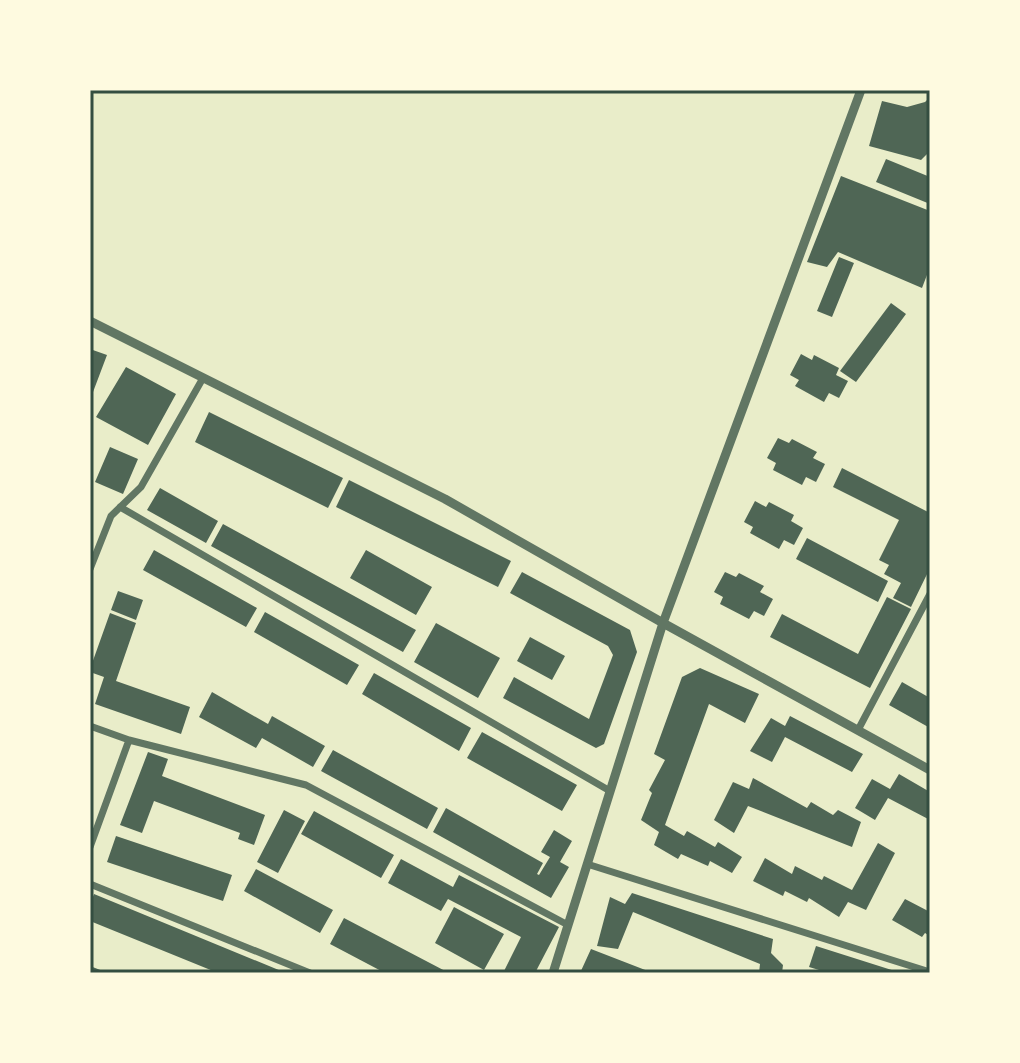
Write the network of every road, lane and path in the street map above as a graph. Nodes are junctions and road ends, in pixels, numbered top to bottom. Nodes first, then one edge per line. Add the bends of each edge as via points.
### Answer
1 (861, 90) edge
2 (90, 321) edge
3 (203, 378) junction
4 (120, 507) junction
5 (90, 569) edge
6 (930, 594) edge
7 (663, 623) junction
8 (90, 726) edge
9 (858, 730) junction
10 (129, 740) junction
11 (930, 770) edge
12 (610, 791) junction
13 (90, 847) edge
14 (587, 864) junction
15 (90, 884) edge
16 (568, 925) junction
17 (930, 972) edge
18 (310, 973) edge
19 (553, 973) edge

1 - 7 street
2 - 3 street
3 - 4 street via 141,487
3 - 7 street via 445,499
4 - 5 street via 111,516
4 - 12 street
6 - 9 street
7 - 9 street
7 - 12 street
8 - 10 street
9 - 11 street
10 - 13 street
10 - 16 street via 306,785
12 - 14 street
14 - 16 street
14 - 17 street
15 - 18 street
16 - 19 street

